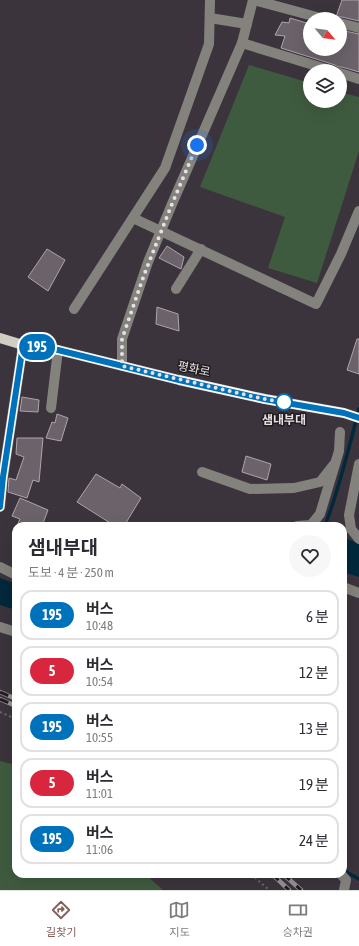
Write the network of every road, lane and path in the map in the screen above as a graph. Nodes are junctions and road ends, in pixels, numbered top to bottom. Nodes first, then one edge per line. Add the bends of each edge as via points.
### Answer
1 (210, 0) edge
2 (253, 0) edge
3 (303, 13) edge
4 (210, 18) junction
5 (247, 24) junction
6 (347, 25) edge
7 (359, 28) edge
8 (242, 43) junction
9 (310, 64) edge
10 (347, 75) edge
11 (359, 79) edge
12 (359, 211) edge
13 (133, 218) junction
14 (161, 230) junction
15 (201, 249) junction
16 (176, 289) dead end
17 (74, 309) dead end
18 (0, 338) edge
19 (23, 345) junction
20 (58, 350) junction
21 (122, 366) junction
22 (51, 408) dead end
23 (355, 417) edge
24 (340, 432) dead end
25 (335, 463) junction
26 (359, 464) edge
27 (202, 472) dead end
28 (0, 507) edge
29 (313, 522) edge
30 (359, 539) edge
31 (0, 567) edge
32 (12, 573) edge
33 (347, 588) edge
34 (359, 593) edge
35 (0, 627) edge
36 (12, 631) edge
37 (0, 712) edge
38 (12, 717) edge
39 (256, 878) edge
40 (344, 878) edge
41 (269, 890) edge
42 (344, 890) edge

1 - 4 street
2 - 3 street
2 - 5 street
4 - 5 street
4 - 13 street via 209,44 165,168
5 - 8 street
6 - 7 street
8 - 9 street
8 - 14 street
10 - 11 street
12 - 15 street via 316,304
13 - 14 street
13 - 17 street
14 - 15 street
14 - 21 street via 122,339
15 - 16 street
18 - 19 main road, 평화로
19 - 20 main road, 평화로
19 - 28 street
20 - 21 main road, 평화로
20 - 22 street
21 - 23 main road, 평화로
24 - 25 street via 339,451
25 - 27 street via 320,482 294,488 250,489
25 - 29 street via 320,514
26 - 30 street via 349,515 351,529
31 - 32 street
33 - 34 street
35 - 36 street
37 - 38 path
39 - 41 path
40 - 42 street

